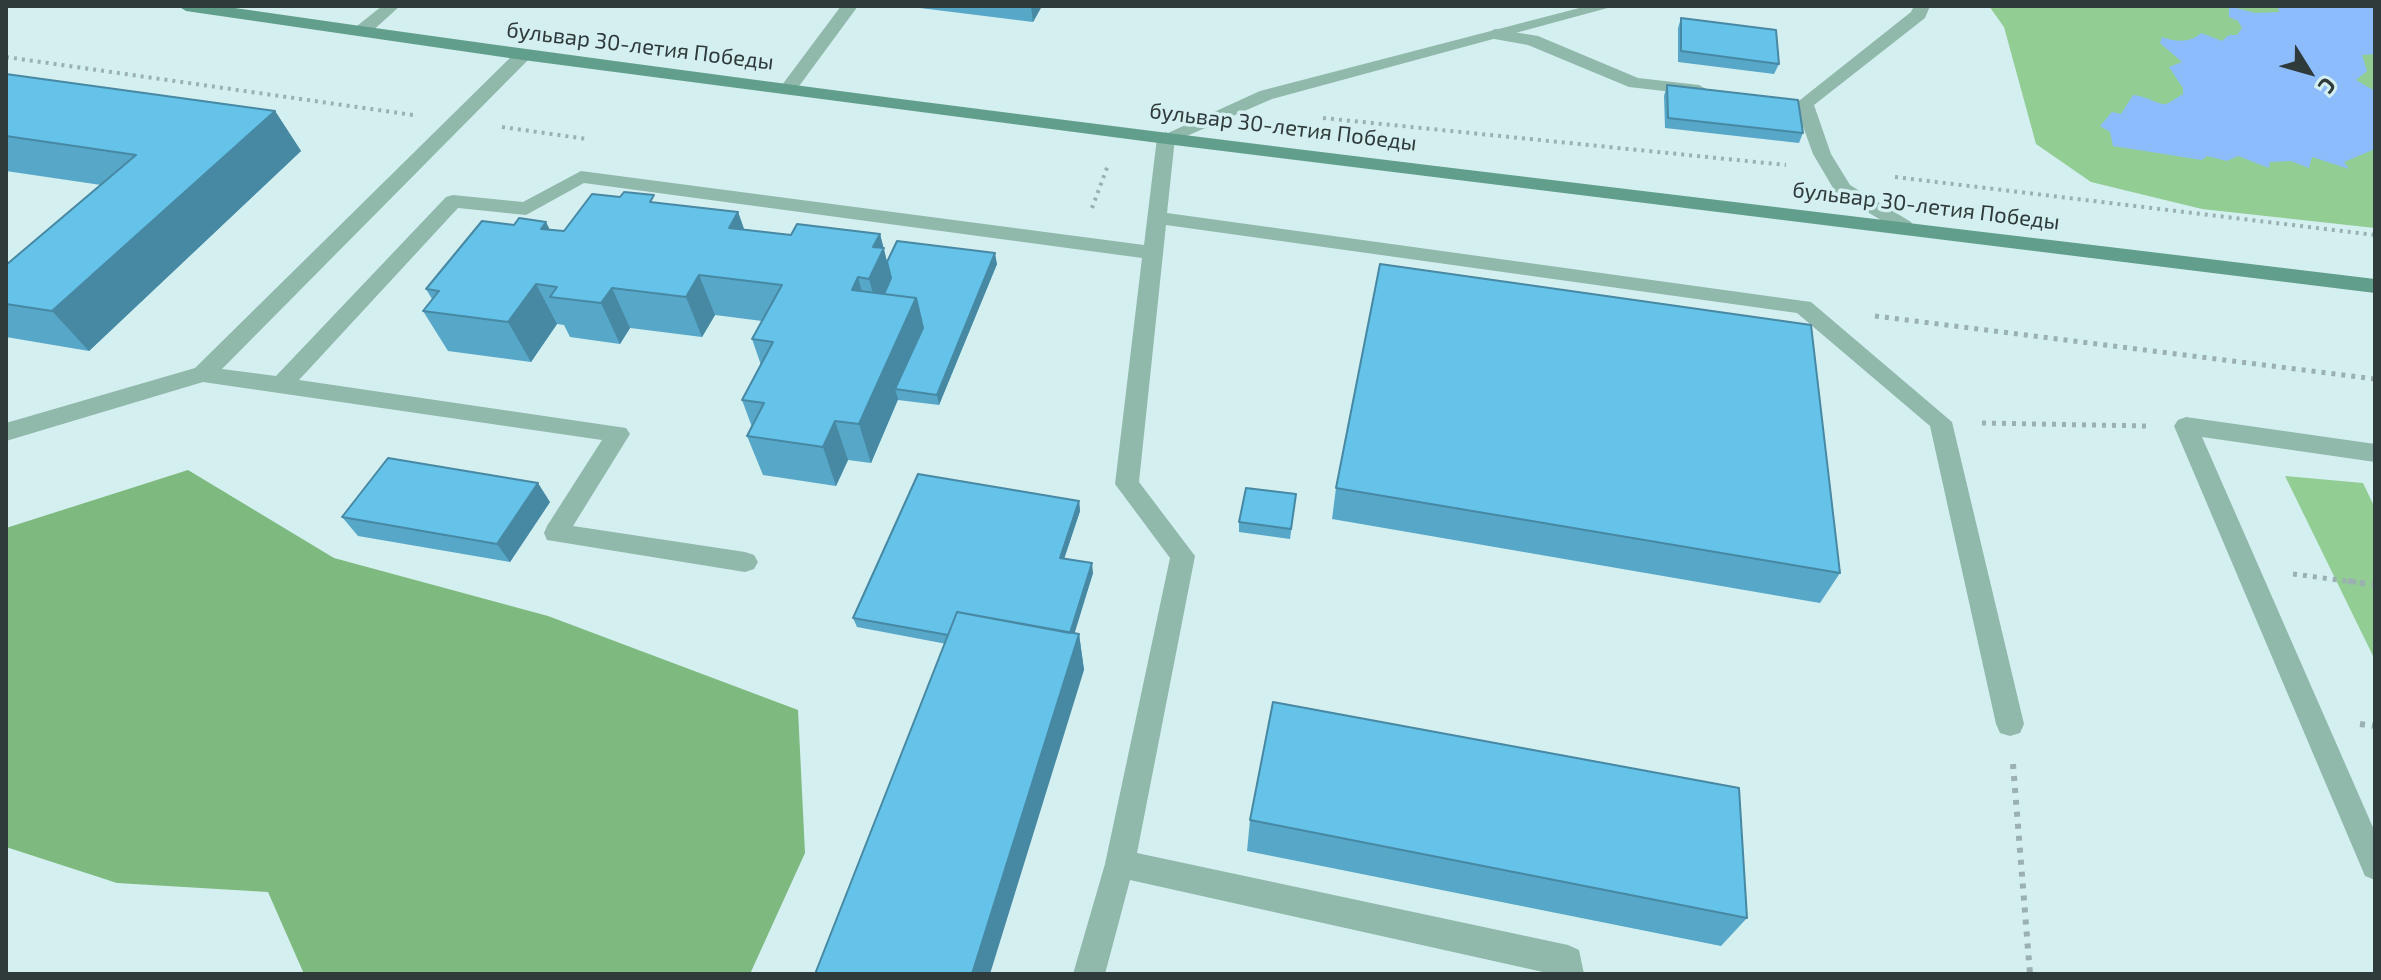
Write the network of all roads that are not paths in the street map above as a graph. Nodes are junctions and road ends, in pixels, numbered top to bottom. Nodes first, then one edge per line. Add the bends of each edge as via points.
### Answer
1 (186, 6) edge
2 (392, 6) edge
3 (850, 6) edge
4 (1607, 6) edge
5 (1922, 6) edge
6 (363, 30) junction
7 (1495, 34) junction
8 (523, 55) junction
9 (788, 89) junction
10 (1725, 93) edge
11 (1785, 99) edge
12 (1804, 104) junction
13 (1166, 138) junction
14 (1159, 218) junction
15 (1904, 227) junction
16 (1155, 253) junction
17 (2375, 286) edge
18 (203, 374) junction
19 (281, 385) junction
20 (6, 432) edge
21 (2375, 453) edge
22 (745, 562) dead end
23 (2010, 724) road end
24 (1120, 864) junction
25 (2375, 866) edge
26 (1089, 974) edge
27 (1568, 974) edge

1 - 6 main road, бульвар 30-летия Победы
2 - 6 street
3 - 9 street
4 - 7 street
5 - 12 street via 1919,14
6 - 8 main road, бульвар 30-летия Победы
7 - 10 street via 1532,40 1635,83
7 - 13 street via 1266,95
8 - 9 main road, бульвар 30-летия Победы
8 - 18 street
9 - 13 main road, бульвар 30-летия Победы
11 - 12 street
12 - 15 street via 1822,154 1843,189
13 - 14 street
13 - 15 main road, бульвар 30-летия Победы
14 - 16 street
14 - 23 street via 1803,307 1941,422
15 - 17 main road, бульвар 30-летия Победы
16 - 19 street via 581,177 526,209 453,201
16 - 24 street via 1127,484 1183,556
18 - 19 street
18 - 20 street
19 - 22 street via 618,434 556,533
21 - 25 street via 2186,426
24 - 26 street
24 - 27 street via 1568,961

